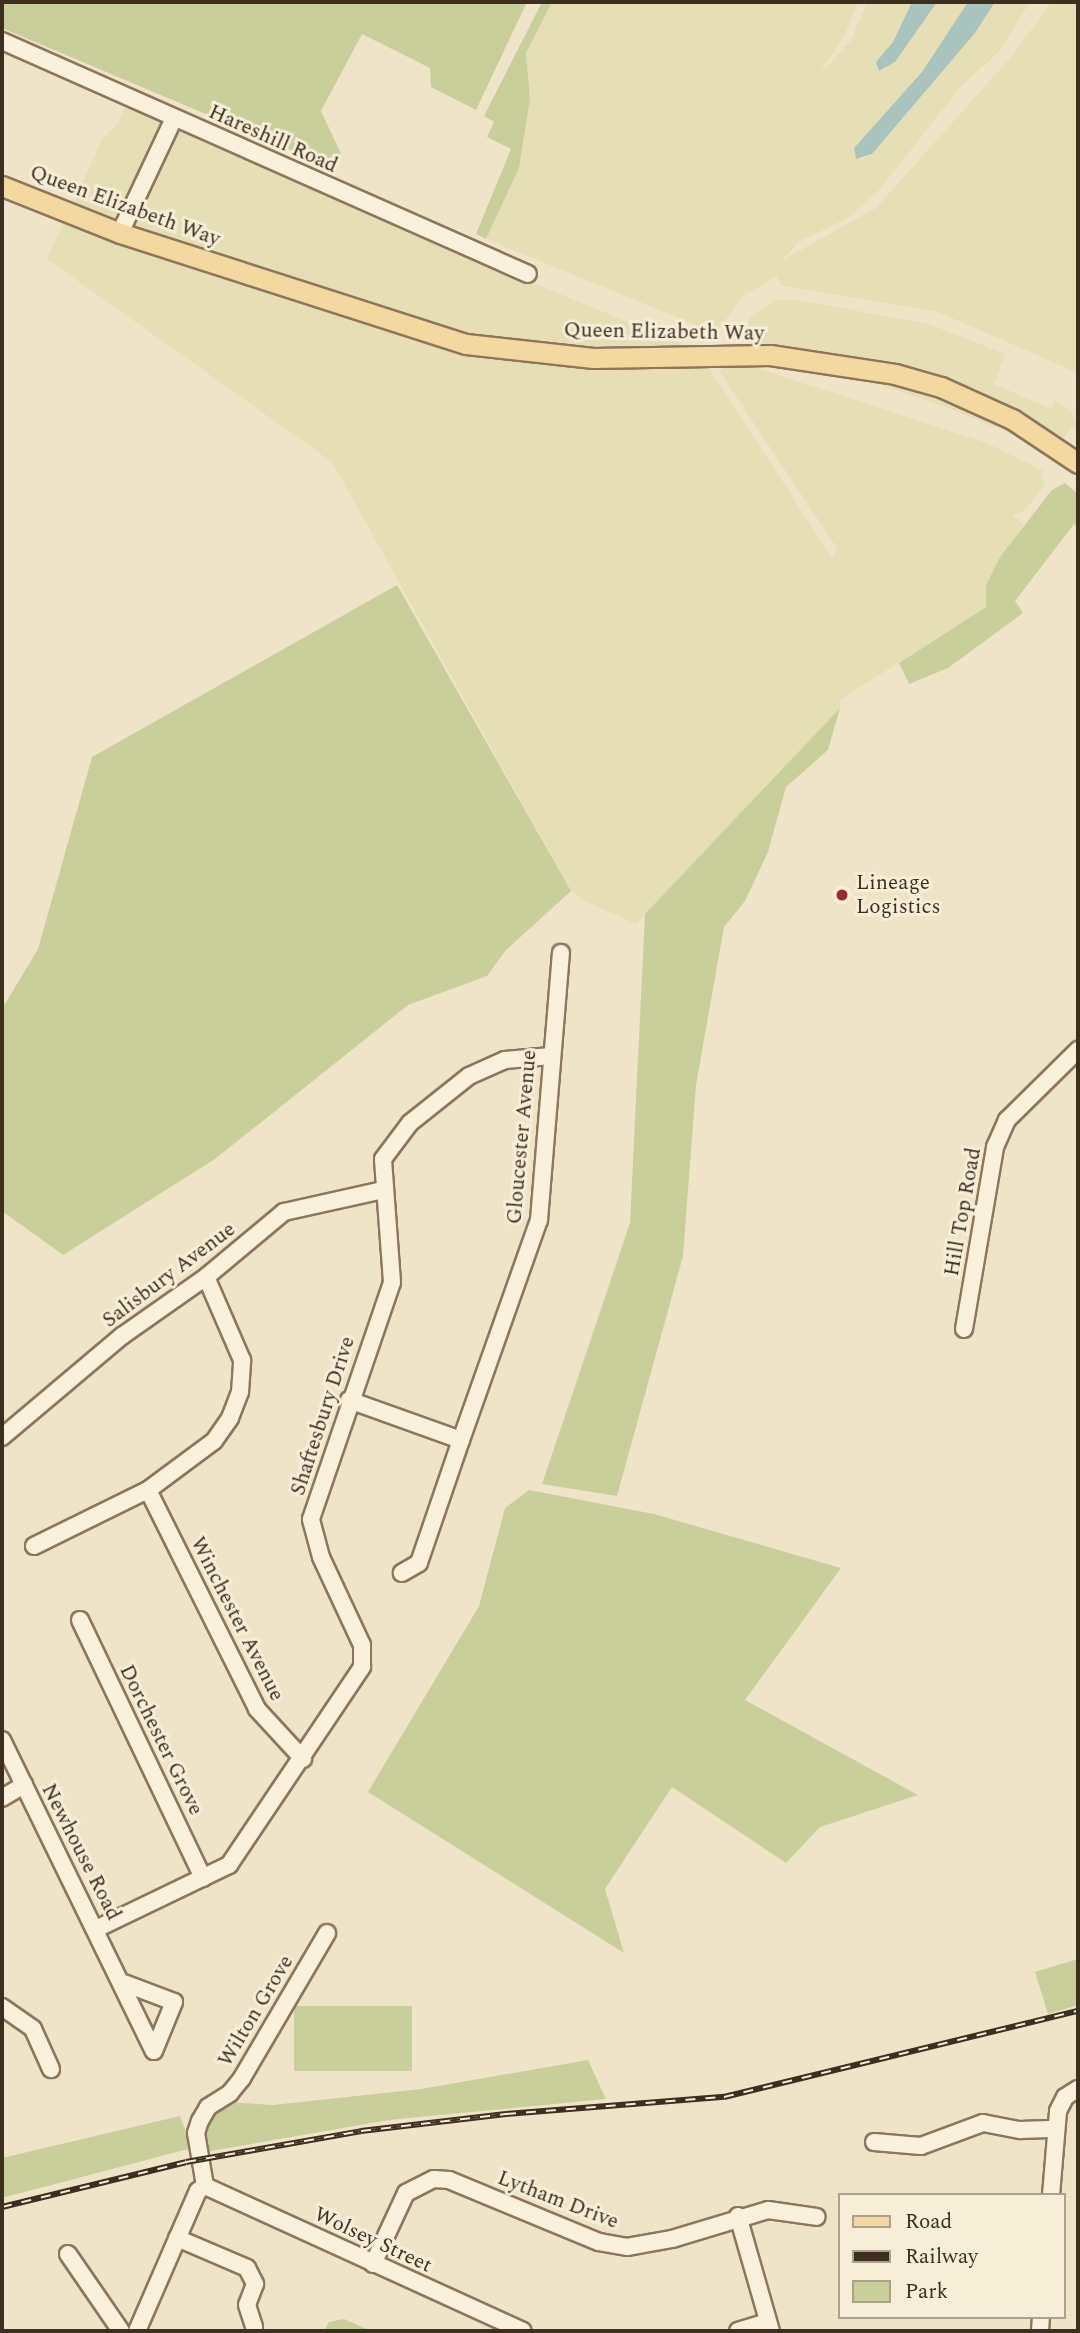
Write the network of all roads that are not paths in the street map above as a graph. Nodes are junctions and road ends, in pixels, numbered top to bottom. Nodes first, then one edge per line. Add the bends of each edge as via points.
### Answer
1 (2, 41) edge
2 (174, 118) junction
3 (2, 186) edge
4 (120, 233) junction
5 (528, 274) dead end
6 (1078, 463) edge
7 (561, 953) dead end
8 (1078, 1050) edge
9 (551, 1056) junction
10 (383, 1190) junction
11 (206, 1277) junction
12 (964, 1329) dead end
13 (349, 1400) junction
14 (2, 1437) edge
15 (461, 1440) junction
16 (148, 1490) junction
17 (34, 1546) dead end
18 (402, 1573) dead end
19 (80, 1620) dead end
20 (2, 1740) edge
21 (303, 1759) junction
22 (24, 1785) junction
23 (2, 1798) edge
24 (203, 1878) junction
25 (96, 1929) junction
26 (327, 1933) dead end
27 (124, 1983) dead end
28 (2, 2007) edge
29 (51, 2069) dead end
30 (1078, 2089) edge
31 (1056, 2129) junction
32 (874, 2142) dead end
33 (205, 2186) junction
34 (1051, 2193) edge
35 (738, 2216) junction
36 (817, 2217) dead end
37 (177, 2238) junction
38 (68, 2254) dead end
39 (373, 2264) junction
40 (254, 2327) dead end
41 (770, 2327) edge
42 (121, 2331) edge
43 (137, 2331) edge
44 (523, 2331) edge
45 (738, 2331) edge

1 - 2 street, Hareshill Road
2 - 4 street
2 - 5 street, Hareshill Road
3 - 4 main road, Queen Elizabeth Way
4 - 6 main road, Queen Elizabeth Way via 466,344 593,358 770,355 895,374 941,387 1012,419
7 - 9 street, Gloucester Avenue
8 - 12 street, Hill Top Road via 1007,1120 995,1147
9 - 10 street, Shaftesbury Drive via 505,1060 469,1076 410,1123 383,1159
9 - 15 street, Gloucester Avenue via 539,1220
10 - 11 street, Salisbury Avenue via 284,1212
10 - 13 street, Shaftesbury Drive via 391,1282
11 - 14 street, Salisbury Avenue via 122,1336
11 - 16 street via 237,1341 242,1360 240,1392 214,1441
13 - 15 street
13 - 21 street, Shaftesbury Drive via 311,1519 321,1558 362,1645 362,1667
15 - 18 street, Gloucester Avenue via 419,1563
16 - 17 street
16 - 21 street, Winchester Avenue via 257,1709
19 - 24 street, Dorchester Grove
20 - 22 street, Newhouse Road
21 - 24 street, Shaftesbury Drive via 229,1865
22 - 23 street
22 - 25 street, Newhouse Road
24 - 25 street, Shaftesbury Drive
25 - 27 street, Newhouse Road
26 - 33 street, Wilton Grove via 242,2078 230,2093 208,2107 200,2121 197,2133
28 - 29 street via 33,2029
30 - 31 street via 1061,2103
31 - 32 street via 1020,2130 983,2123 921,2146
31 - 34 street
33 - 37 street via 198,2191
33 - 39 street, Wolsey Street
35 - 36 street, Lytham Drive via 768,2210
35 - 39 street, Lytham Drive via 672,2239 627,2247 598,2242 449,2180 433,2179 406,2193
35 - 41 street
37 - 40 street via 247,2268 255,2284 247,2305
37 - 43 street
38 - 42 street
39 - 44 street, Wolsey Street
41 - 45 street

